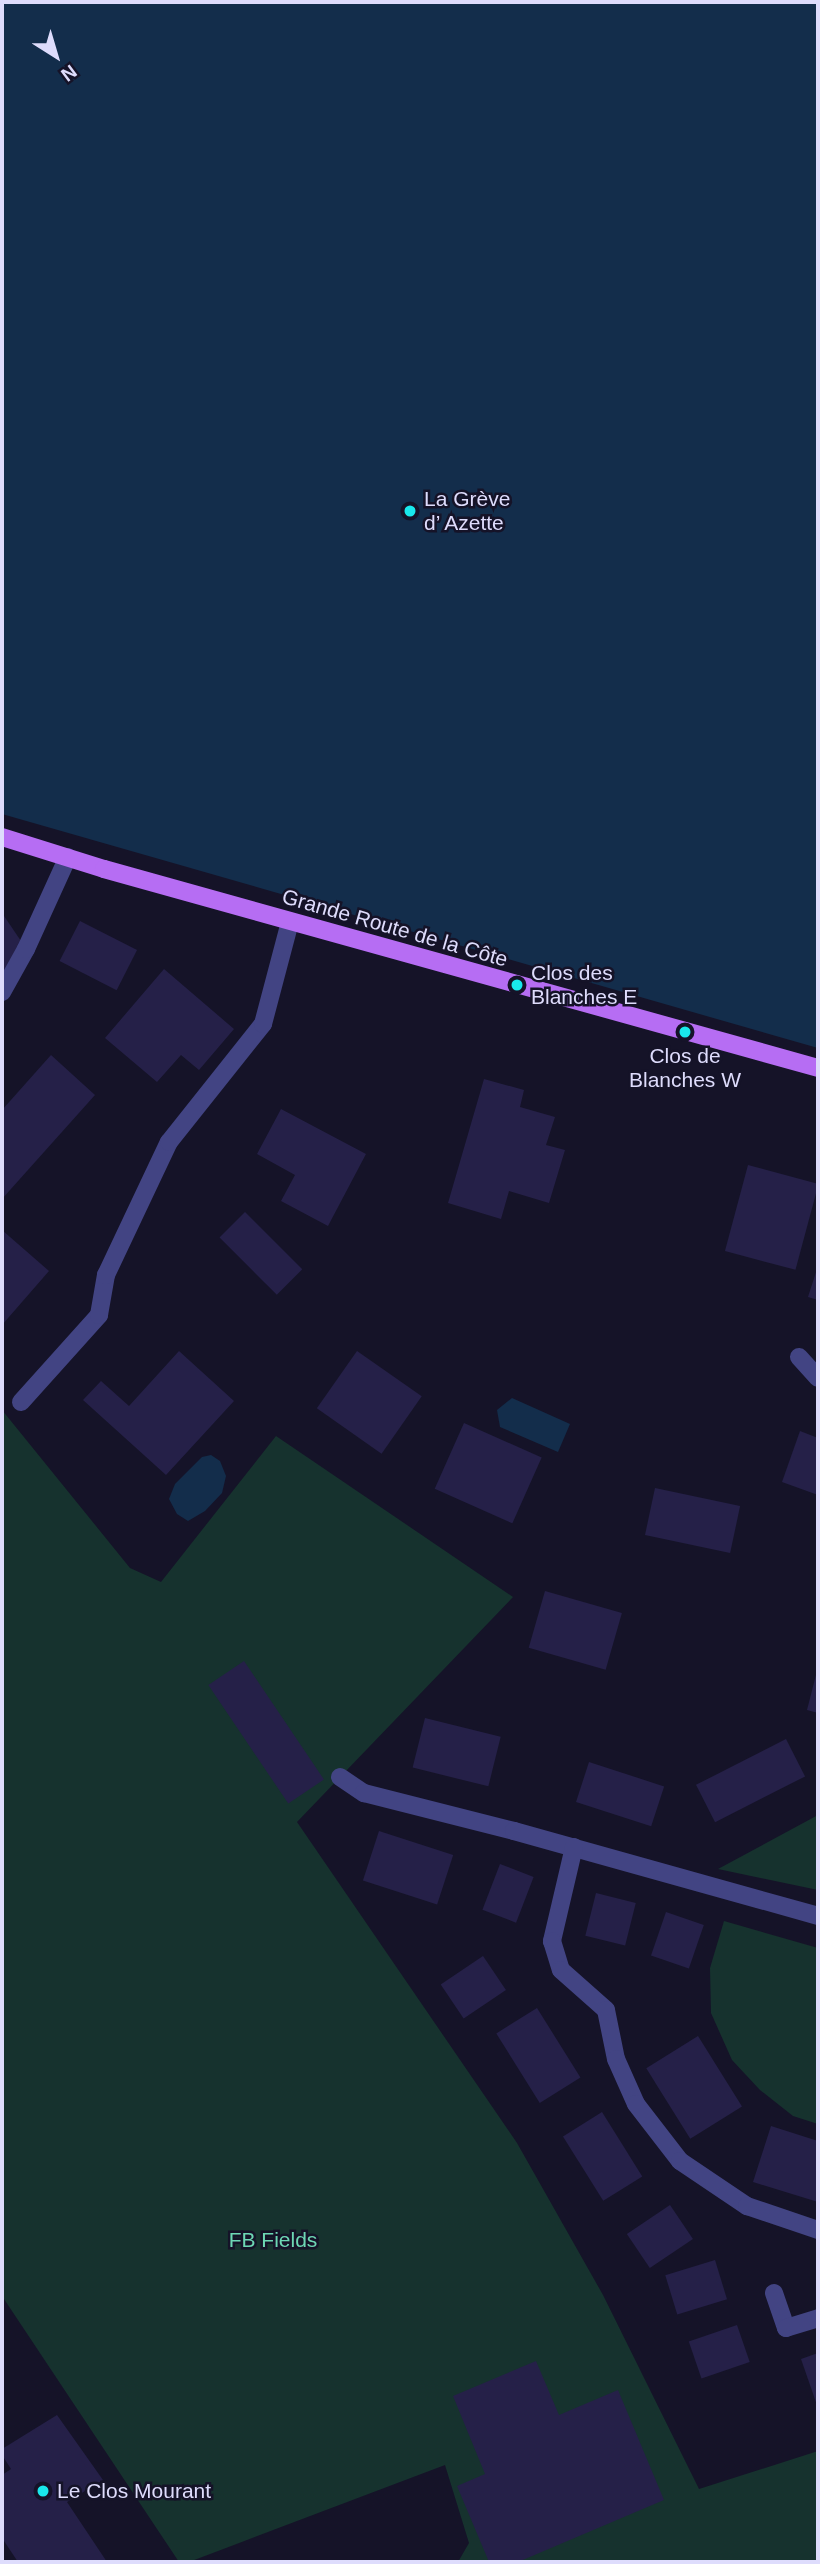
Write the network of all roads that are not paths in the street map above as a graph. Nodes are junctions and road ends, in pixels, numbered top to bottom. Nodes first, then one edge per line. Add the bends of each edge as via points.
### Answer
1 (2, 837) edge
2 (68, 857) junction
3 (290, 922) junction
4 (2, 992) edge
5 (818, 1068) edge
6 (799, 1357) dead end
7 (818, 1378) edge
8 (21, 1402) dead end
9 (340, 1777) dead end
10 (574, 1847) junction
11 (818, 1916) edge
12 (818, 2230) edge
13 (775, 2293) dead end
14 (818, 2318) edge

1 - 2 main road, Grande Route de la Côte
2 - 3 main road, Grande Route de la Côte
2 - 4 street
3 - 5 main road, Grande Route de la Côte
3 - 8 street via 262,1024 169,1142 107,1275 99,1315
6 - 7 street
9 - 10 street via 364,1793
10 - 11 street
10 - 12 street via 552,1941 561,1970 606,2010 616,2059 636,2104 680,2161 747,2206
13 - 14 street via 786,2328

